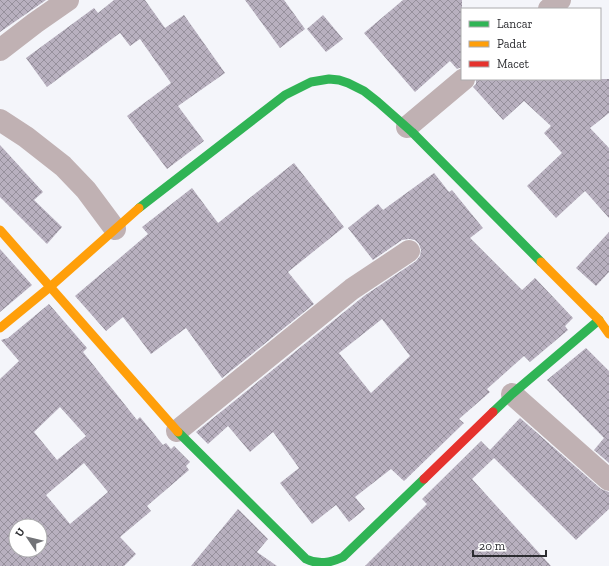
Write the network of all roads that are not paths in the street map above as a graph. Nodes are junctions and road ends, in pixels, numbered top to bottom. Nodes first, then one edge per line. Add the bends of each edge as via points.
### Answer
1 (68, 0) edge
2 (560, 0) edge
3 (550, 8) edge
4 (0, 50) edge
5 (463, 80) edge
6 (0, 120) edge
7 (407, 127) junction
8 (115, 229) junction
9 (0, 230) edge
10 (408, 251) dead end
11 (50, 287) junction
12 (598, 320) junction
13 (0, 328) edge
14 (609, 334) edge
15 (512, 394) junction
16 (177, 431) junction
17 (609, 480) edge

1 - 4 street
2 - 3 street
5 - 7 street
6 - 8 street via 63,166 86,190
7 - 8 street via 368,94 347,82 335,79 307,83 278,100
7 - 12 street
8 - 11 street
9 - 11 street
10 - 16 street via 352,289
11 - 13 street
11 - 16 street
12 - 14 street
12 - 15 street
15 - 16 street via 343,557 325,565 312,563 306,559
15 - 17 street

